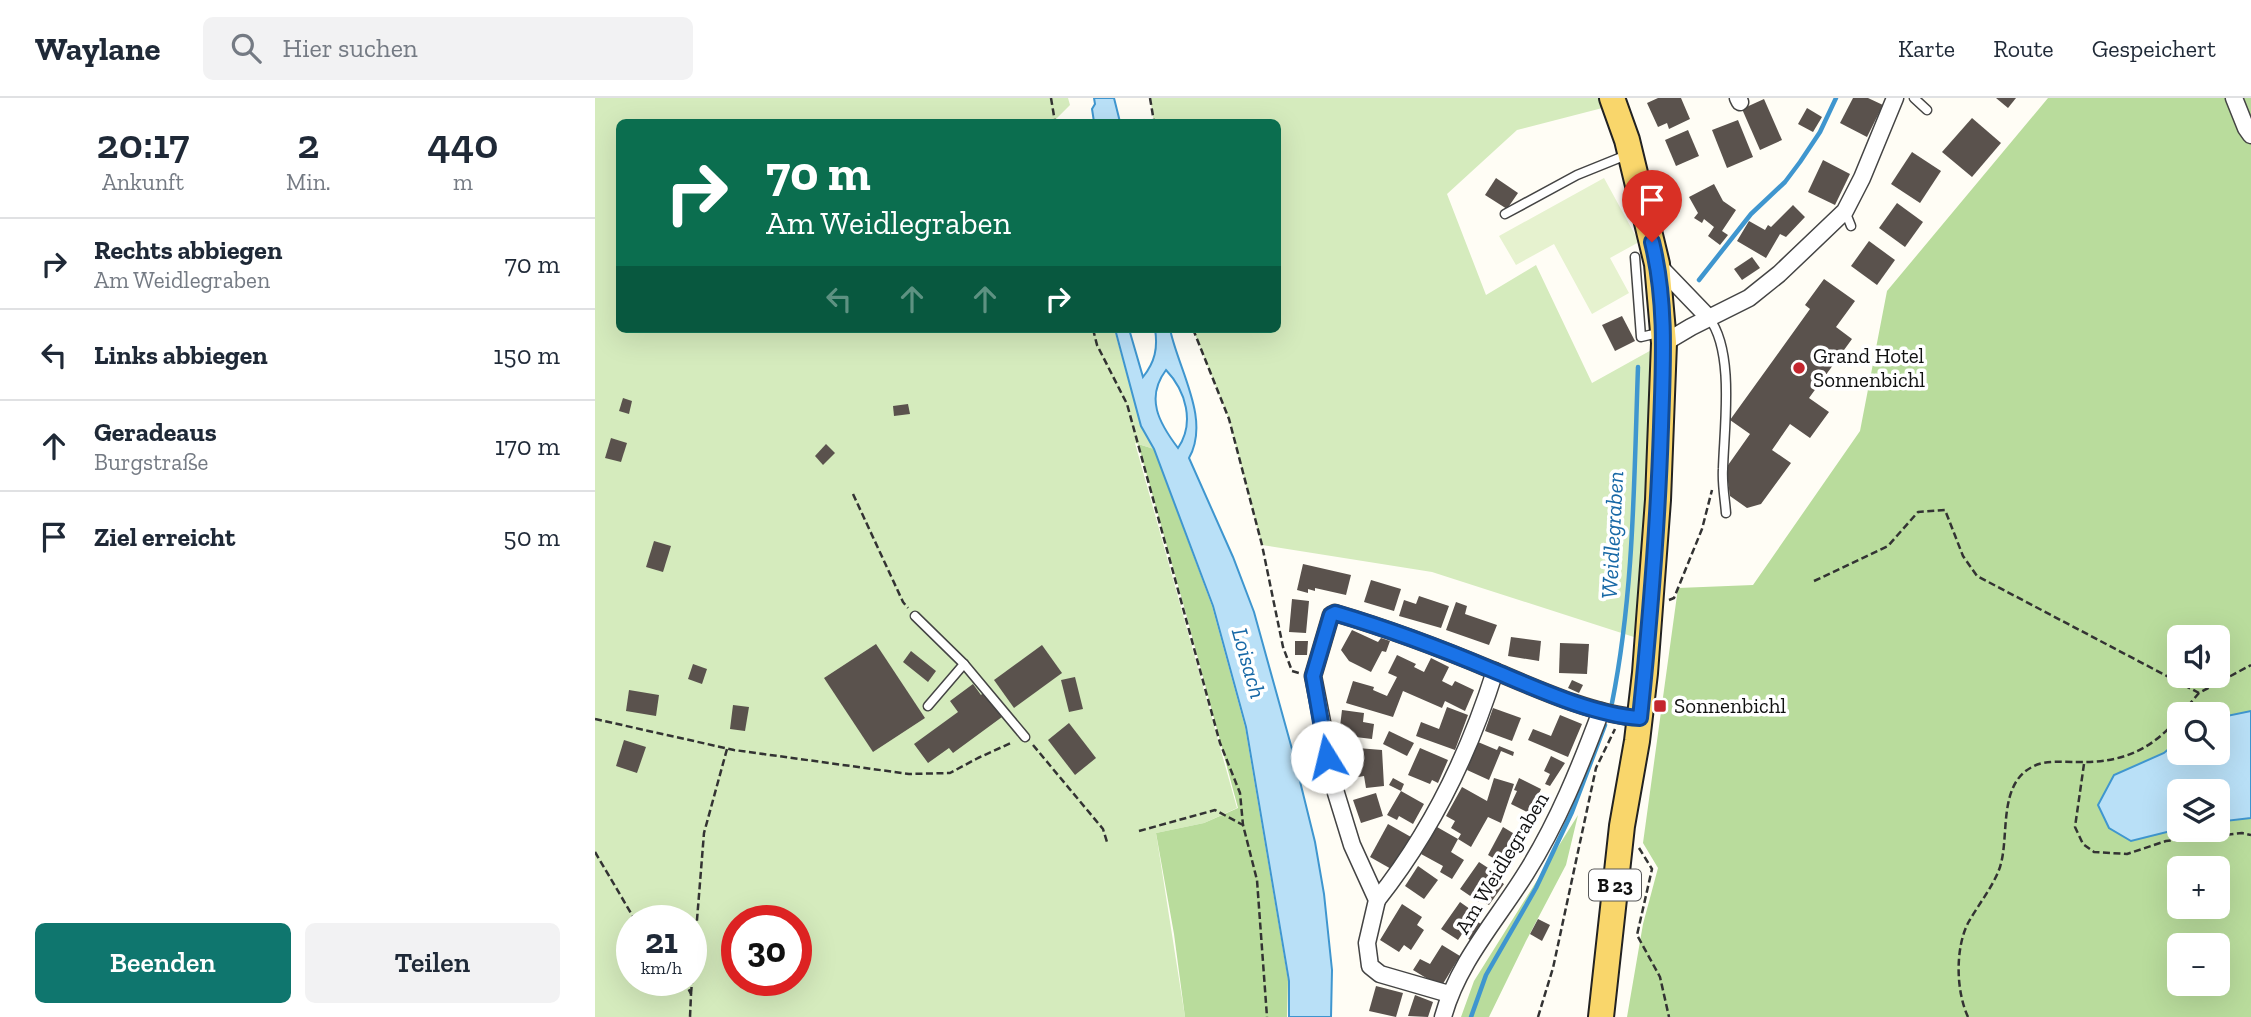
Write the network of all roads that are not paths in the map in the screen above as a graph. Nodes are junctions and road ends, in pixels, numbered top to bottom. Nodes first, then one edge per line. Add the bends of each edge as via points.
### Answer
1 (1612, 98) edge
2 (1895, 98) edge
3 (1914, 98) edge
4 (2234, 98) edge
5 (1927, 110) dead end
6 (2251, 135) edge
7 (1630, 154) junction
8 (1505, 214) dead end
9 (1646, 261) junction
10 (1709, 318) junction
11 (1664, 338) junction
12 (1726, 513) dead end
13 (915, 616) road end
14 (964, 664) junction
15 (1495, 671) junction
16 (928, 706) dead end
17 (1601, 711) junction
18 (1631, 718) junction
19 (1025, 737) road end
20 (1377, 900) junction
21 (1609, 945) junction
22 (1450, 994) junction
23 (1443, 1017) edge
24 (1584, 1017) edge
25 (1601, 1017) edge

1 - 7 main road, B 23
2 - 10 street via 1848,219 1749,298
3 - 5 lane
4 - 6 street
7 - 8 lane via 1577,175
7 - 9 main road, B 23
9 - 10 street
9 - 11 main road, B 23
10 - 11 street
10 - 12 lane via 1717,329 1724,372
11 - 18 main road, B 23 via 1650,610
13 - 14 lane
14 - 16 lane
14 - 19 lane
15 - 17 street
15 - 20 street via 1449,788 1403,867
15 - 20 street via 1419,640 1331,615 1313,676 1336,793 1352,845
17 - 18 street
17 - 22 street, Am Weidlegraben via 1561,809
18 - 21 main road, B 23
20 - 22 street via 1367,943 1370,966 1380,974
21 - 24 main road, B 23
21 - 25 main road, B 23
22 - 23 street, Am Weidlegraben

